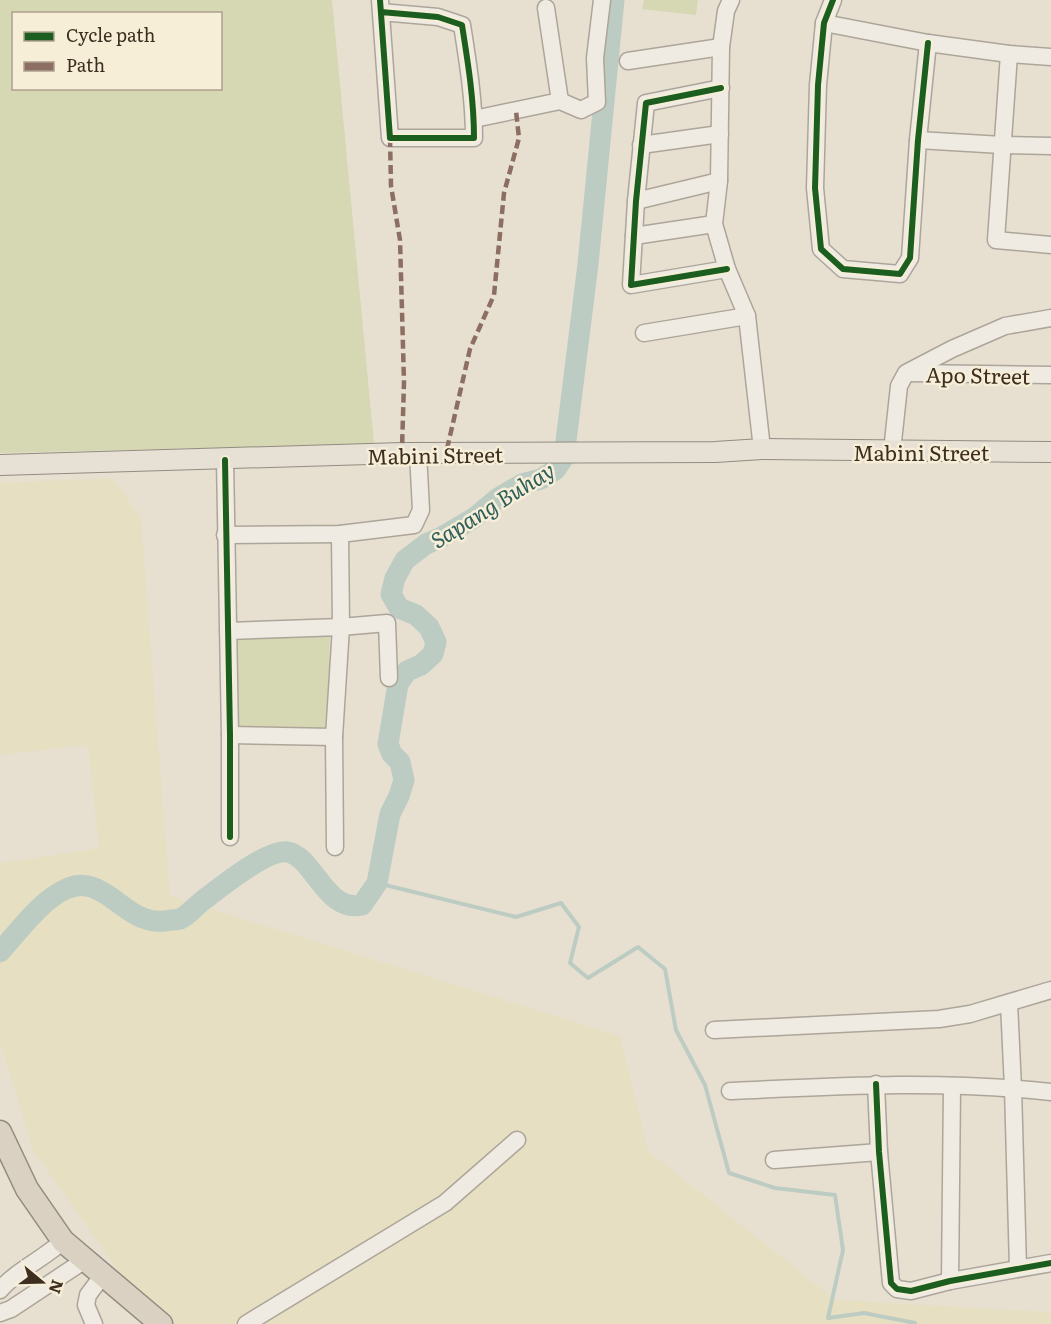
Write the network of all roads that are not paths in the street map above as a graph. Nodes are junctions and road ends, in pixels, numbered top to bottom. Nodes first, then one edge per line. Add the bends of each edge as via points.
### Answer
1 (602, 0) edge
2 (731, 0) edge
3 (833, 0) edge
4 (380, 6) edge
5 (546, 8) dead end
6 (824, 23) junction
7 (928, 43) junction
8 (721, 47) junction
9 (1009, 54) junction
10 (1051, 57) edge
11 (628, 61) dead end
12 (721, 87) junction
13 (560, 101) junction
14 (474, 119) junction
15 (720, 134) junction
16 (918, 140) junction
17 (641, 146) junction
18 (1002, 146) junction
19 (1051, 146) edge
20 (719, 181) junction
21 (636, 201) junction
22 (714, 224) junction
23 (634, 236) junction
24 (1051, 245) edge
25 (728, 269) junction
26 (747, 316) junction
27 (1051, 318) edge
28 (644, 333) dead end
29 (906, 373) junction
30 (1051, 375) edge
31 (762, 449) junction
32 (892, 451) junction
33 (1051, 452) edge
34 (418, 453) junction
35 (225, 460) junction
36 (0, 465) edge
37 (340, 534) junction
38 (225, 535) junction
39 (341, 627) junction
40 (228, 631) junction
41 (390, 678) dead end
42 (230, 735) junction
43 (334, 737) junction
44 (230, 837) dead end
45 (335, 847) dead end
46 (1051, 990) edge
47 (1009, 1003) junction
48 (714, 1030) dead end
49 (876, 1084) junction
50 (952, 1086) junction
51 (1013, 1088) junction
52 (730, 1091) dead end
53 (1051, 1092) edge
54 (0, 1132) edge
55 (517, 1140) dead end
56 (879, 1152) junction
57 (774, 1160) dead end
58 (63, 1241) junction
59 (85, 1260) junction
60 (1051, 1263) edge
61 (1018, 1268) junction
62 (103, 1275) junction
63 (950, 1281) junction
64 (0, 1290) edge
65 (0, 1313) edge
66 (94, 1324) edge
67 (161, 1324) edge
68 (246, 1324) edge

1 - 13 street via 595,58 597,102 581,110
2 - 8 street
3 - 6 street
4 - 14 street via 462,25
4 - 14 street via 390,138 474,138
5 - 13 street
6 - 7 street
6 - 16 street via 815,188 821,249 843,268 900,274 910,258
7 - 9 street
7 - 16 street
8 - 11 street
8 - 12 street
9 - 10 street
9 - 18 street
12 - 15 street
12 - 17 street via 646,104
13 - 14 street
15 - 17 street
15 - 20 street
16 - 18 street
17 - 21 street
18 - 19 street
18 - 24 street via 996,240
20 - 21 street
20 - 22 street
21 - 23 street
22 - 23 street
22 - 25 street
23 - 25 street via 631,285
25 - 26 street
26 - 28 street
26 - 31 street
27 - 29 street via 1005,326
29 - 30 street, Apo Street
29 - 32 street via 899,386
31 - 32 main road, Mabini Street
31 - 34 main road, Mabini Street
32 - 33 main road, Mabini Street
34 - 35 main road, Mabini Street
34 - 37 street via 421,510 414,525
35 - 36 main road, Mabini Street
35 - 38 street
37 - 38 street
37 - 39 street
38 - 40 street
39 - 40 street
39 - 41 street via 387,623
39 - 43 street
40 - 42 street
42 - 43 street
42 - 44 street
43 - 45 street
46 - 47 street
47 - 48 street via 939,1019
47 - 51 street
49 - 50 street
49 - 52 street
49 - 56 street
50 - 51 street
50 - 63 street
51 - 53 street
51 - 61 street
54 - 58 highway via 27,1189
55 - 68 street via 445,1203
56 - 57 street
56 - 63 street via 891,1283 897,1289 911,1291
58 - 59 highway
58 - 64 street
59 - 62 highway
59 - 65 street
60 - 61 street
61 - 63 street
62 - 66 street via 88,1295 86,1305
62 - 67 highway

